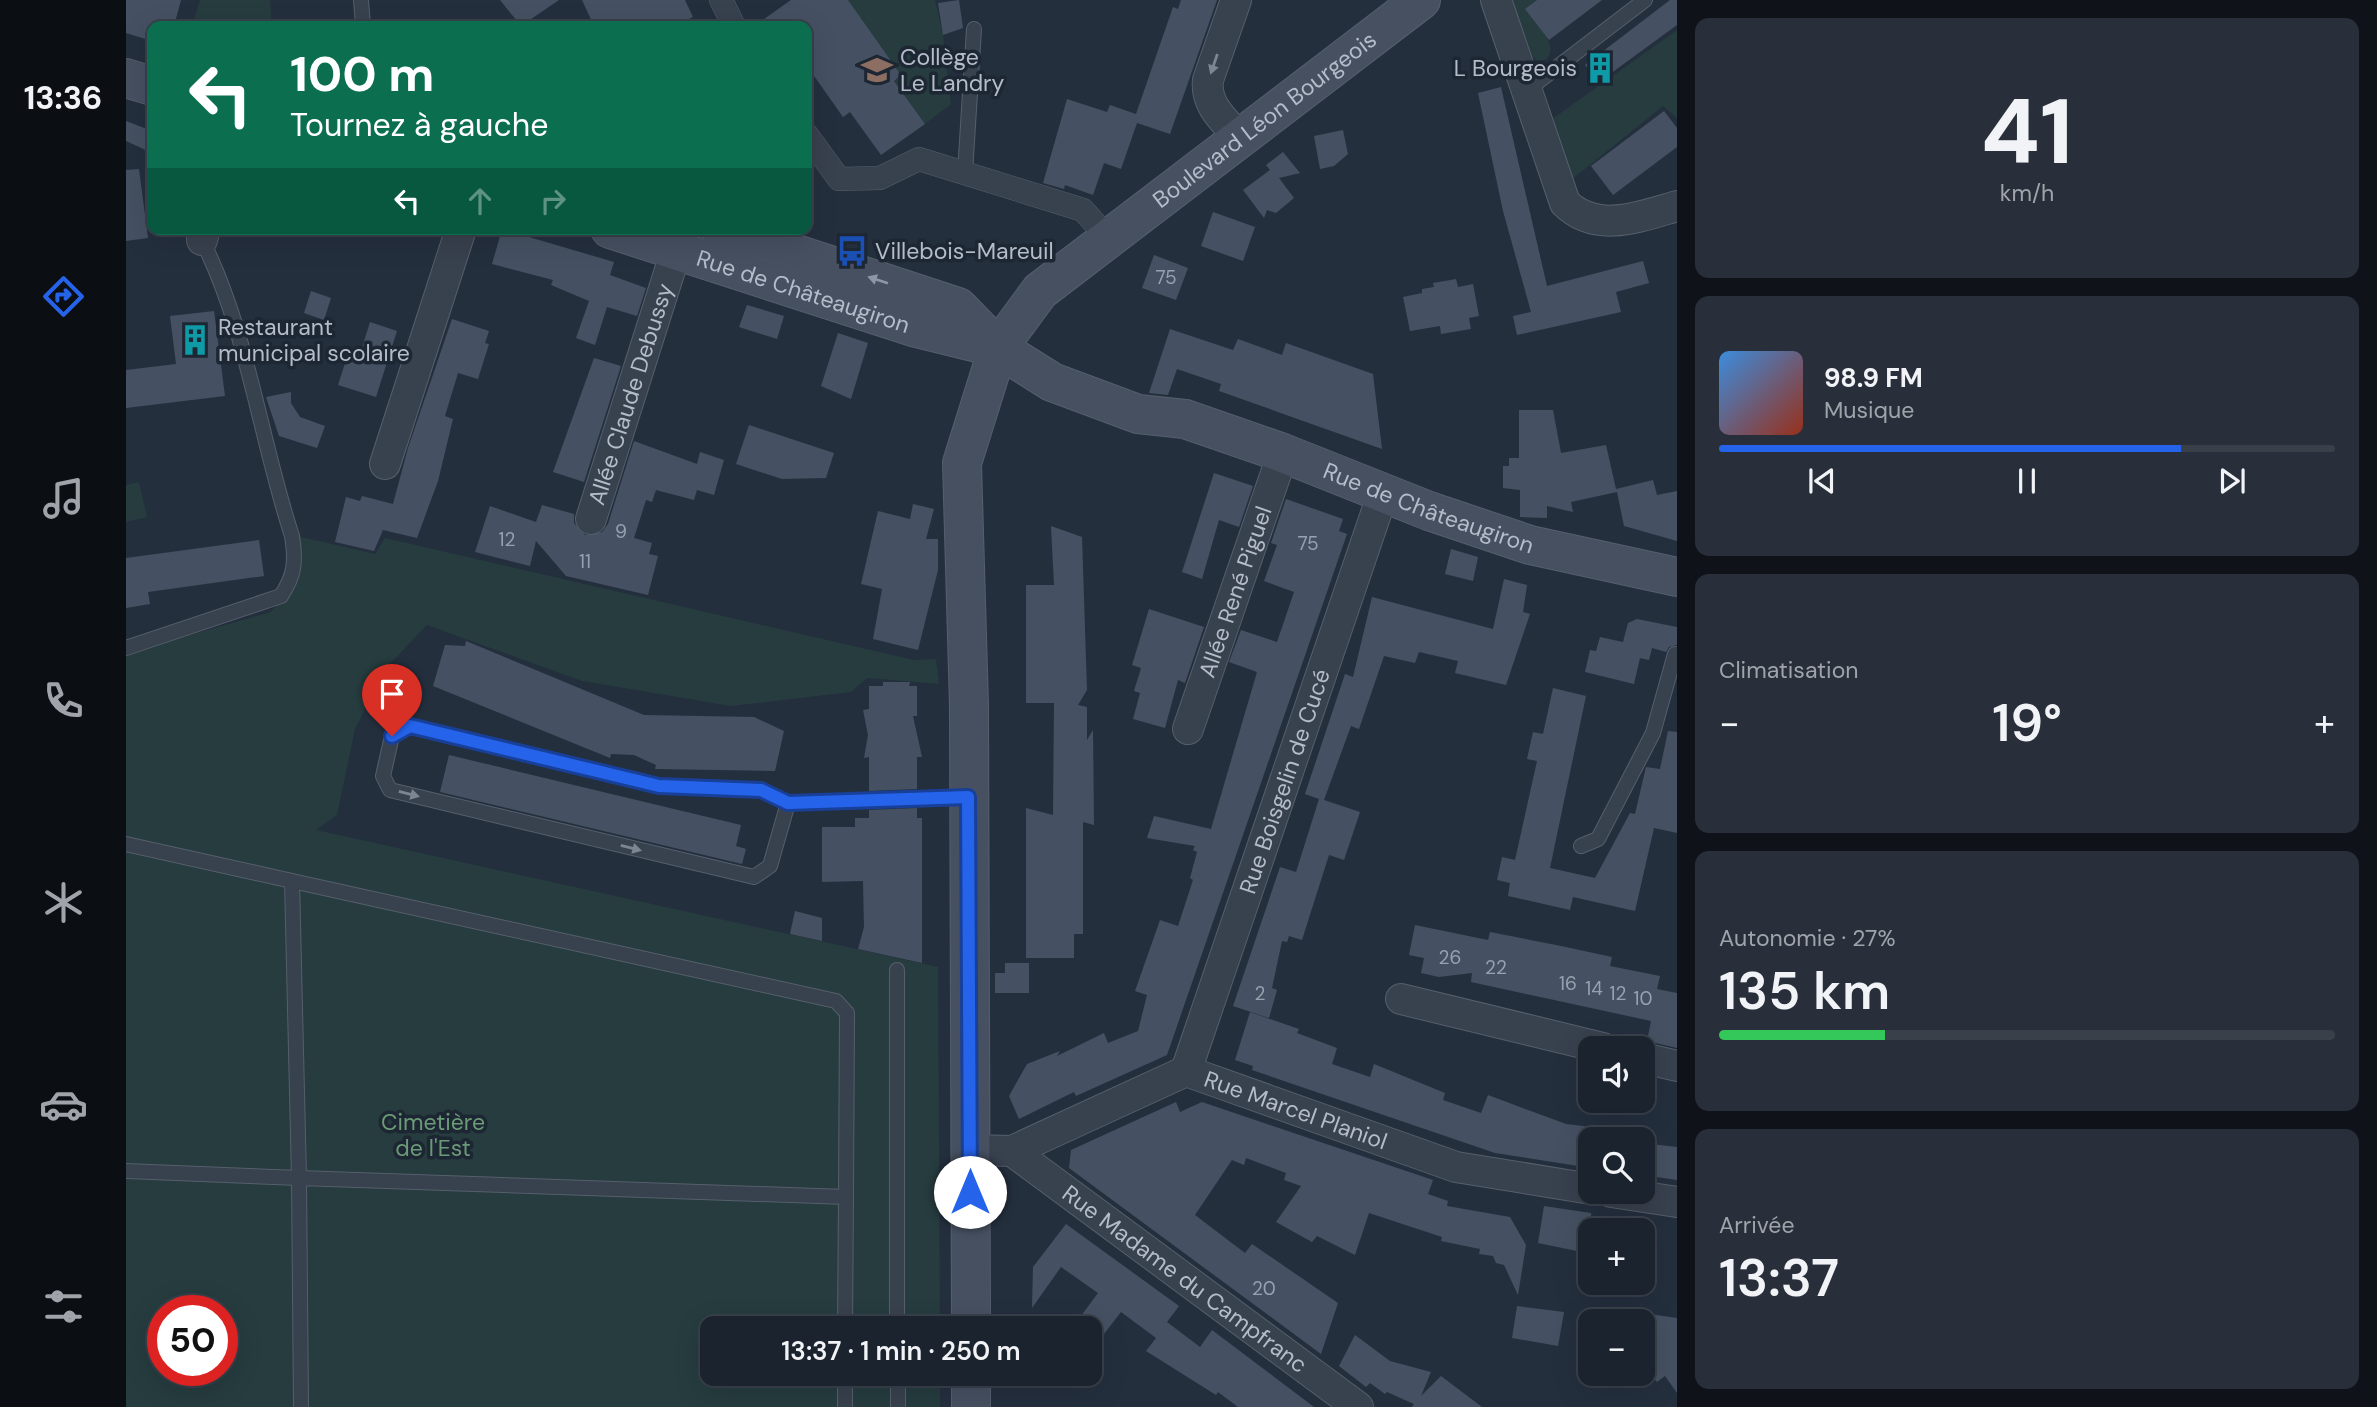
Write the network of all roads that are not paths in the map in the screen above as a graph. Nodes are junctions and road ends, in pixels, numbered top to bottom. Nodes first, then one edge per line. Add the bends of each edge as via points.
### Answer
1 (361, 0) edge
2 (1236, 0) edge
3 (1421, 0) edge
4 (1496, 0) edge
5 (1645, 0) edge
6 (363, 21) edge
7 (974, 29) dead end
8 (126, 58) edge
9 (147, 64) edge
10 (126, 78) edge
11 (147, 84) edge
12 (1526, 90) junction
13 (1240, 138) junction
14 (812, 142) edge
15 (965, 173) junction
16 (1677, 205) edge
17 (204, 235) edge
18 (459, 235) edge
19 (648, 235) edge
20 (738, 235) edge
21 (1108, 238) junction
22 (680, 240) edge
23 (998, 348) junction
24 (1283, 453) junction
25 (385, 464) dead end
26 (1383, 493) junction
27 (591, 519) dead end
28 (1677, 577) edge
29 (126, 648) edge
30 (1675, 654) edge
31 (1188, 729) dead end
32 (968, 797) junction
33 (788, 803) junction
34 (126, 844) edge
35 (1581, 846) dead end
36 (292, 881) junction
37 (897, 970) dead end
38 (1401, 999) dead end
39 (1578, 1042) edge
40 (1655, 1061) edge
41 (1677, 1066) edge
42 (1186, 1071) junction
43 (970, 1150) junction
44 (1012, 1151) junction
45 (126, 1171) edge
46 (299, 1178) junction
47 (1578, 1187) edge
48 (846, 1197) junction
49 (1655, 1199) edge
50 (1677, 1202) edge
51 (845, 1316) edge
52 (898, 1316) edge
53 (971, 1316) edge
54 (845, 1386) edge
55 (898, 1386) edge
56 (971, 1386) edge
57 (301, 1407) edge
58 (845, 1407) edge
59 (898, 1407) edge
60 (971, 1407) edge
61 (1358, 1407) edge

1 - 6 lane
2 -> 13 street via 1206,94
3 - 13 main road, Boulevard Léon Bourgeois
4 - 12 street
5 - 12 lane
7 - 15 lane
8 - 9 main road
10 - 11 main road
12 - 16 street via 1565,203 1579,216 1606,222 1631,220
13 - 21 main road, Boulevard Léon Bourgeois
14 - 15 street via 839,179 880,178 919,159
15 - 21 street via 1083,210
17 - 29 lane via 292,536 293,578 281,596
18 - 25 street
19 - 22 main road, Rue de Châteaugiron
23 -> 20 main road, Rue de Châteaugiron via 958,307
21 - 23 main road, Boulevard Léon Bourgeois via 1040,291
22 - 23 main road, Rue de Châteaugiron via 913,327
22 - 27 street, Allée Claude Debussy
23 - 24 main road, Rue de Châteaugiron via 1056,358 1152,398 1185,419
23 - 32 main road, Boulevard Léon Bourgeois via 962,463
24 - 26 main road, Rue de Châteaugiron
24 - 31 street, Allée René Piguel
26 - 28 main road, Rue de Châteaugiron via 1530,545
26 - 42 street, Rue Boisgelin de Cucé
30 - 35 lane via 1653,733 1598,839
32 - 33 lane
32 - 43 main road, Boulevard Léon Bourgeois
33 -> 33 lane via 761,790 659,786 410,726 392,736 383,776 390,790 754,877 770,866
34 - 36 lane
36 - 46 lane
36 - 48 lane via 836,1001 847,1013
37 - 52 lane
38 - 39 street
40 - 41 street
42 - 44 street, Rue Marcel Planiol
42 - 47 street, Rue Marcel Planiol via 1456,1167
43 - 44 street, Rue Marcel Planiol
43 - 53 main road, Boulevard Léon Bourgeois
44 - 61 street, Rue Madame du Campfranc
45 - 46 lane
46 - 48 lane
46 - 57 lane
48 - 51 lane
49 - 50 street
54 - 58 lane
55 - 59 lane
56 - 60 main road

